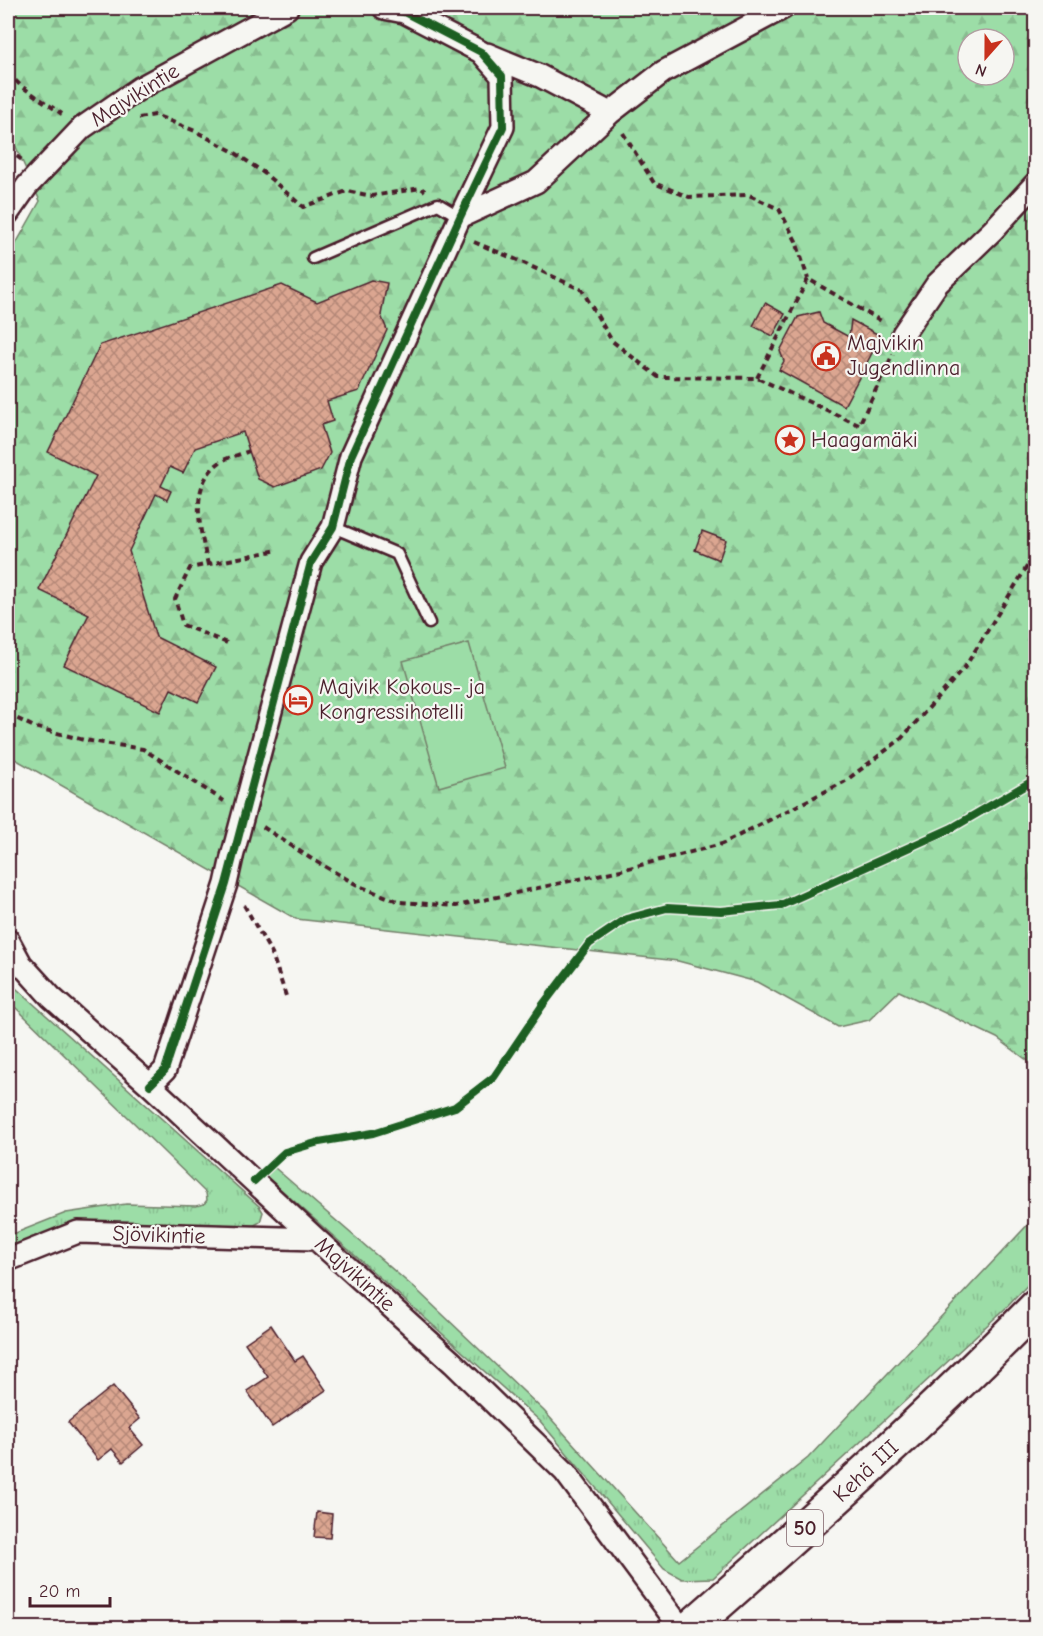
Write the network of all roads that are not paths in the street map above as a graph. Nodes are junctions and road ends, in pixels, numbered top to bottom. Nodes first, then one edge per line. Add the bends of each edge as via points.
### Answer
1 (287, 8) edge
2 (384, 8) edge
3 (783, 8) edge
4 (481, 52) junction
5 (610, 113) junction
6 (1035, 183) edge
7 (8, 213) edge
8 (456, 226) junction
9 (313, 258) dead end
10 (903, 334) road end
11 (333, 526) junction
12 (429, 623) dead end
13 (8, 940) edge
14 (150, 1085) junction
15 (316, 1239) junction
16 (8, 1260) edge
17 (1035, 1307) edge
18 (681, 1629) edge
19 (690, 1629) edge

1 - 7 street, Majvikintie via 140,87 82,128 27,186
2 - 4 street via 404,12
3 - 5 street via 663,72
4 - 5 street via 540,76
4 - 8 street via 502,76 503,127
5 - 8 street via 536,182
6 - 10 street via 937,284
8 - 9 lane via 438,204
8 - 11 street via 351,456
11 - 12 lane via 397,555
11 - 14 street, bridge via 311,562 226,884 165,1070
13 - 14 street, Majvikintie via 21,964 51,997
14 - 15 street, Majvikintie
15 - 16 street, Sjövikintie via 78,1232
15 - 18 street, Majvikintie via 453,1363 565,1472
17 - 19 highway, Kehä III / 50 via 917,1424

